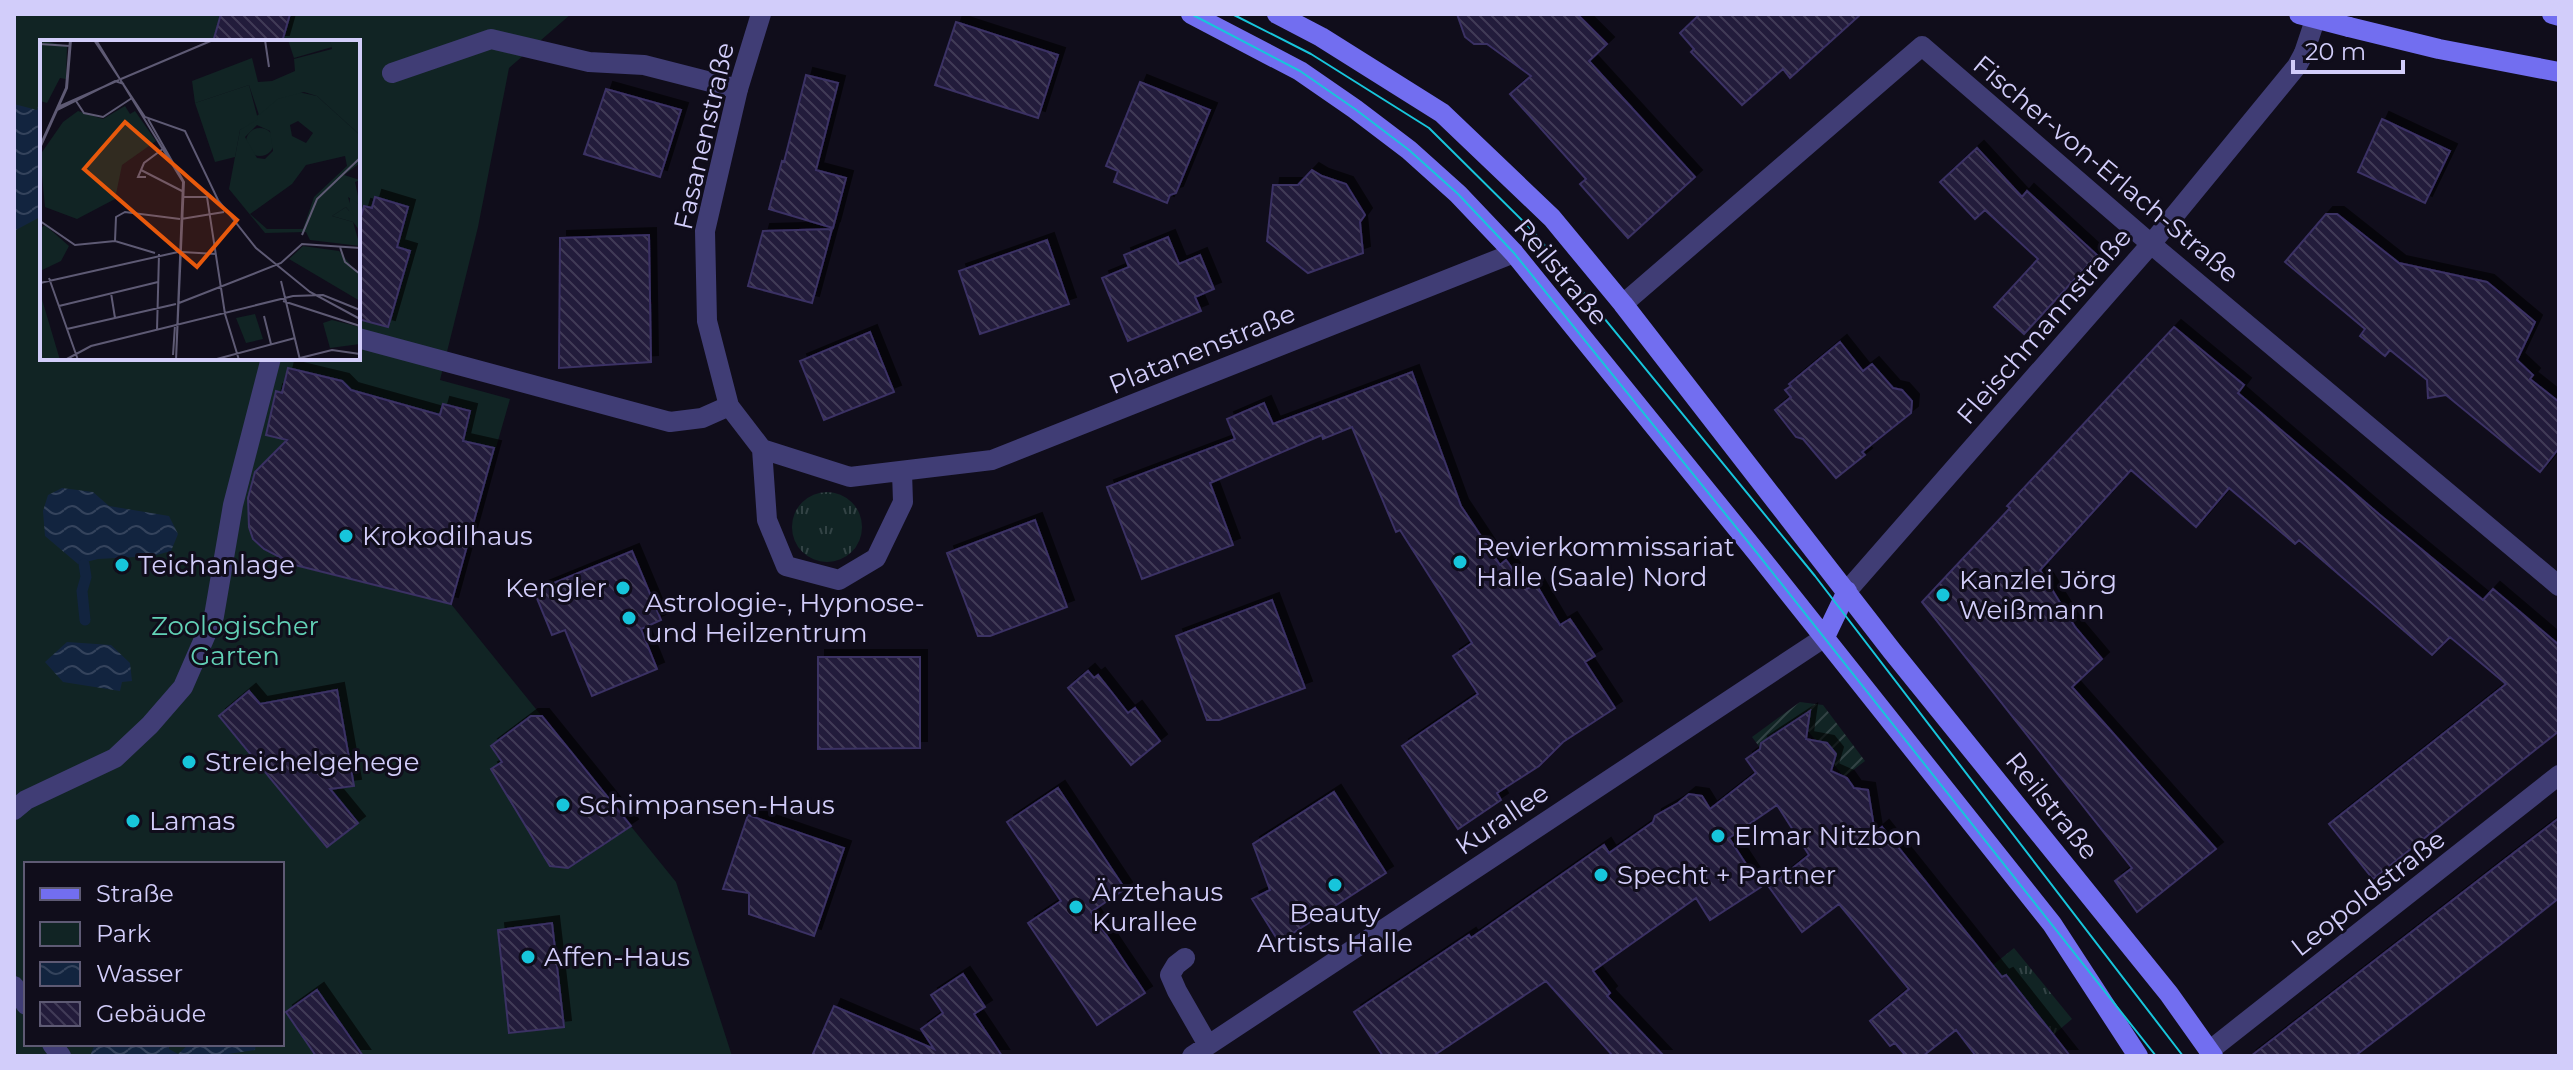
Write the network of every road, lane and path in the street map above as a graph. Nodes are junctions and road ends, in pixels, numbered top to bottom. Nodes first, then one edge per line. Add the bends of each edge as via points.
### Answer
1 (761, 14) edge
2 (1191, 14) edge
3 (1277, 14) edge
4 (2299, 14) edge
5 (2317, 14) edge
6 (2552, 14) edge
7 (2559, 16) edge
8 (2559, 72) edge
9 (392, 73) dead end
10 (738, 89) junction
11 (2151, 244) junction
12 (1514, 253) junction
13 (1623, 304) junction
14 (360, 339) edge
15 (270, 360) edge
16 (729, 406) junction
17 (762, 449) junction
18 (902, 472) junction
19 (2559, 586) edge
20 (1847, 591) junction
21 (1825, 637) junction
22 (2559, 775) edge
23 (14, 810) edge
24 (1185, 958) dead end
25 (1200, 1051) edge
26 (2211, 1053) edge
27 (2138, 1056) edge

1 - 10 street, Fasanenstraße
2 - 12 street, Reilstraße via 1300,71 1355,109 1458,194
3 - 13 street, Reilstraße via 1442,113 1552,218
4 - 8 street, bridge
5 - 11 street, Fleischmannstraße via 2297,66
6 - 7 street
9 - 10 street via 491,39 589,62 644,65
10 - 16 street, Fasanenstraße via 705,231 707,321
11 - 13 street, Fischer-von-Erlach-Straße via 1922,46
11 - 19 street, Fischer-von-Erlach-Straße
11 - 20 street, Fleischmannstraße
12 - 18 street, Platanenstraße via 992,460
12 - 21 street, Reilstraße
13 - 20 street, Reilstraße
14 - 16 street via 670,422 702,418
15 - 23 street via 233,505 214,616 183,687 115,758
16 - 17 street, Fasanenstraße
17 - 18 street, Platanenstraße via 850,477
17 - 18 street via 767,520 786,566 839,580 876,558 903,502
20 - 21 street
20 - 26 street, Reilstraße
21 - 25 street, Kurallee
21 - 27 street, Reilstraße via 2052,924
22 - 26 street, Leopoldstraße
24 - 25 street, Kurallee via 1170,975

